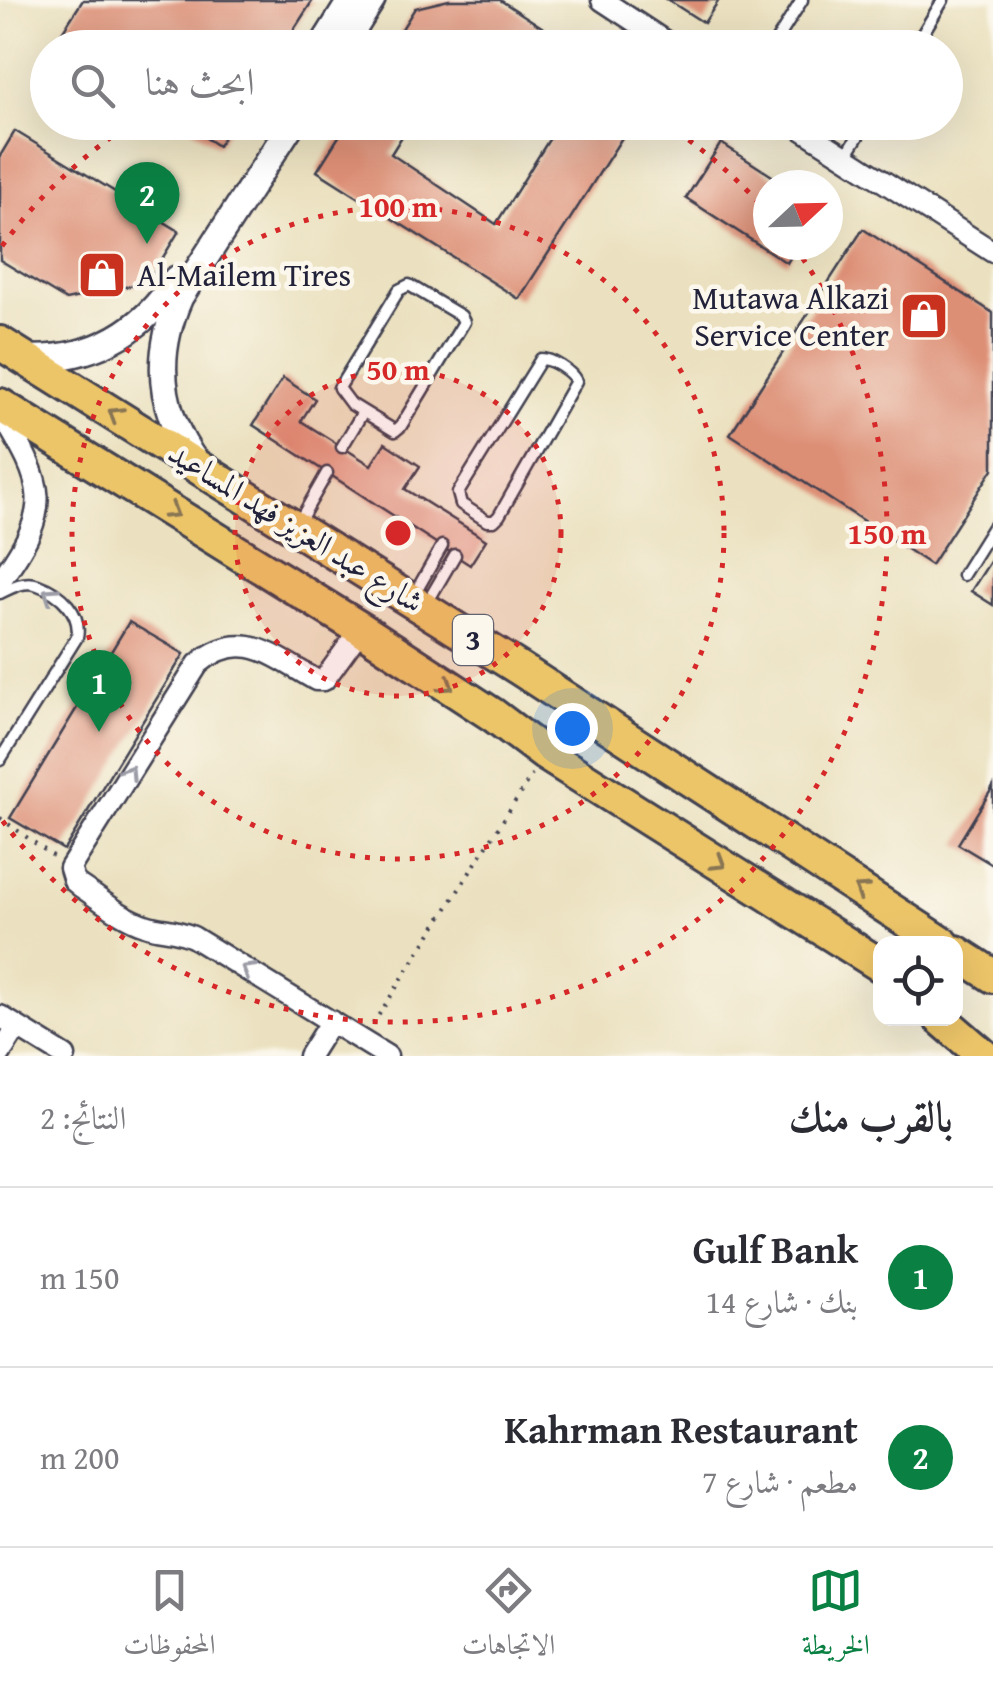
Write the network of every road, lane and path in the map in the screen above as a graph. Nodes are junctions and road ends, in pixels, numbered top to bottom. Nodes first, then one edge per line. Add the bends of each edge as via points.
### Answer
1 (351, 0) edge
2 (372, 0) edge
3 (602, 0) edge
4 (802, 0) edge
5 (944, 0) edge
6 (332, 30) edge
7 (353, 30) edge
8 (648, 30) edge
9 (783, 30) edge
10 (925, 30) edge
11 (263, 140) edge
12 (281, 140) edge
13 (819, 140) edge
14 (856, 140) edge
15 (845, 157) junction
16 (993, 252) edge
17 (12, 350) edge
18 (0, 408) edge
19 (363, 412) junction
20 (342, 447) dead end
21 (198, 465) junction
22 (327, 473) dead end
23 (464, 507) junction
24 (478, 516) junction
25 (456, 521) dead end
26 (296, 528) junction
27 (993, 528) edge
28 (470, 530) dead end
29 (442, 546) dead end
30 (455, 555) dead end
31 (962, 575) dead end
32 (0, 581) edge
33 (0, 592) edge
34 (417, 604) junction
35 (361, 630) junction
36 (520, 670) junction
37 (493, 714) junction
38 (546, 754) junction
39 (0, 760) edge
40 (0, 818) edge
41 (70, 868) junction
42 (931, 936) edge
43 (963, 957) edge
44 (873, 961) edge
45 (993, 976) edge
46 (963, 1019) edge
47 (9, 1021) edge
48 (331, 1021) junction
49 (949, 1026) edge
50 (993, 1039) edge
51 (362, 1040) junction
52 (0, 1054) edge
53 (65, 1056) edge
54 (309, 1056) edge
55 (387, 1056) edge
56 (984, 1056) edge

1 - 6 street
2 - 7 street
3 - 8 street
4 - 9 lane
5 - 10 lane
11 - 17 street via 169,291 140,322 124,335 65,357
12 - 21 street via 170,318 162,384 174,427
13 - 15 street
14 - 15 lane
15 - 16 street
21 -> 17 main road, شارع عبد العزيز فهد المساعيد / 3
18 - 32 street via 25,452 38,495 35,526
18 -> 35 main road, شارع عبد العزيز فهد المساعيد / 3
19 - 19 lane via 398,429 464,318 413,286 402,287 339,388
19 - 20 lane
21 - 26 main road, شارع عبد العزيز فهد المساعيد / 3
22 - 26 lane
23 - 24 lane
23 - 24 lane via 458,493 541,359 548,359 576,381 496,519
23 - 25 lane
24 - 28 lane
26 - 34 main road, شارع عبد العزيز فهد المساعيد / 3
27 - 31 lane
29 - 34 lane
30 - 34 lane
39 -> 33 lane via 80,625 74,610 39,584
34 - 36 main road, شارع عبد العزيز فهد المساعيد / 3
35 -> 37 main road, شارع عبد العزيز فهد المساعيد / 3
41 -> 35 street via 210,654 246,645 324,680
36 - 37 main road via 522,702
42 -> 36 main road, شارع عبد العزيز فهد المساعيد / 3
37 - 38 main road, شارع عبد العزيز فهد المساعيد / 3
38 -> 44 main road, شارع عبد العزيز فهد المساعيد / 3
38 - 51 path
40 - 41 path
48 -> 41 street via 193,937 136,922 80,886
43 - 45 main road
46 - 50 main road
47 - 52 street
47 - 53 street
48 - 51 street
48 - 54 street
49 - 56 main road
51 - 55 street

